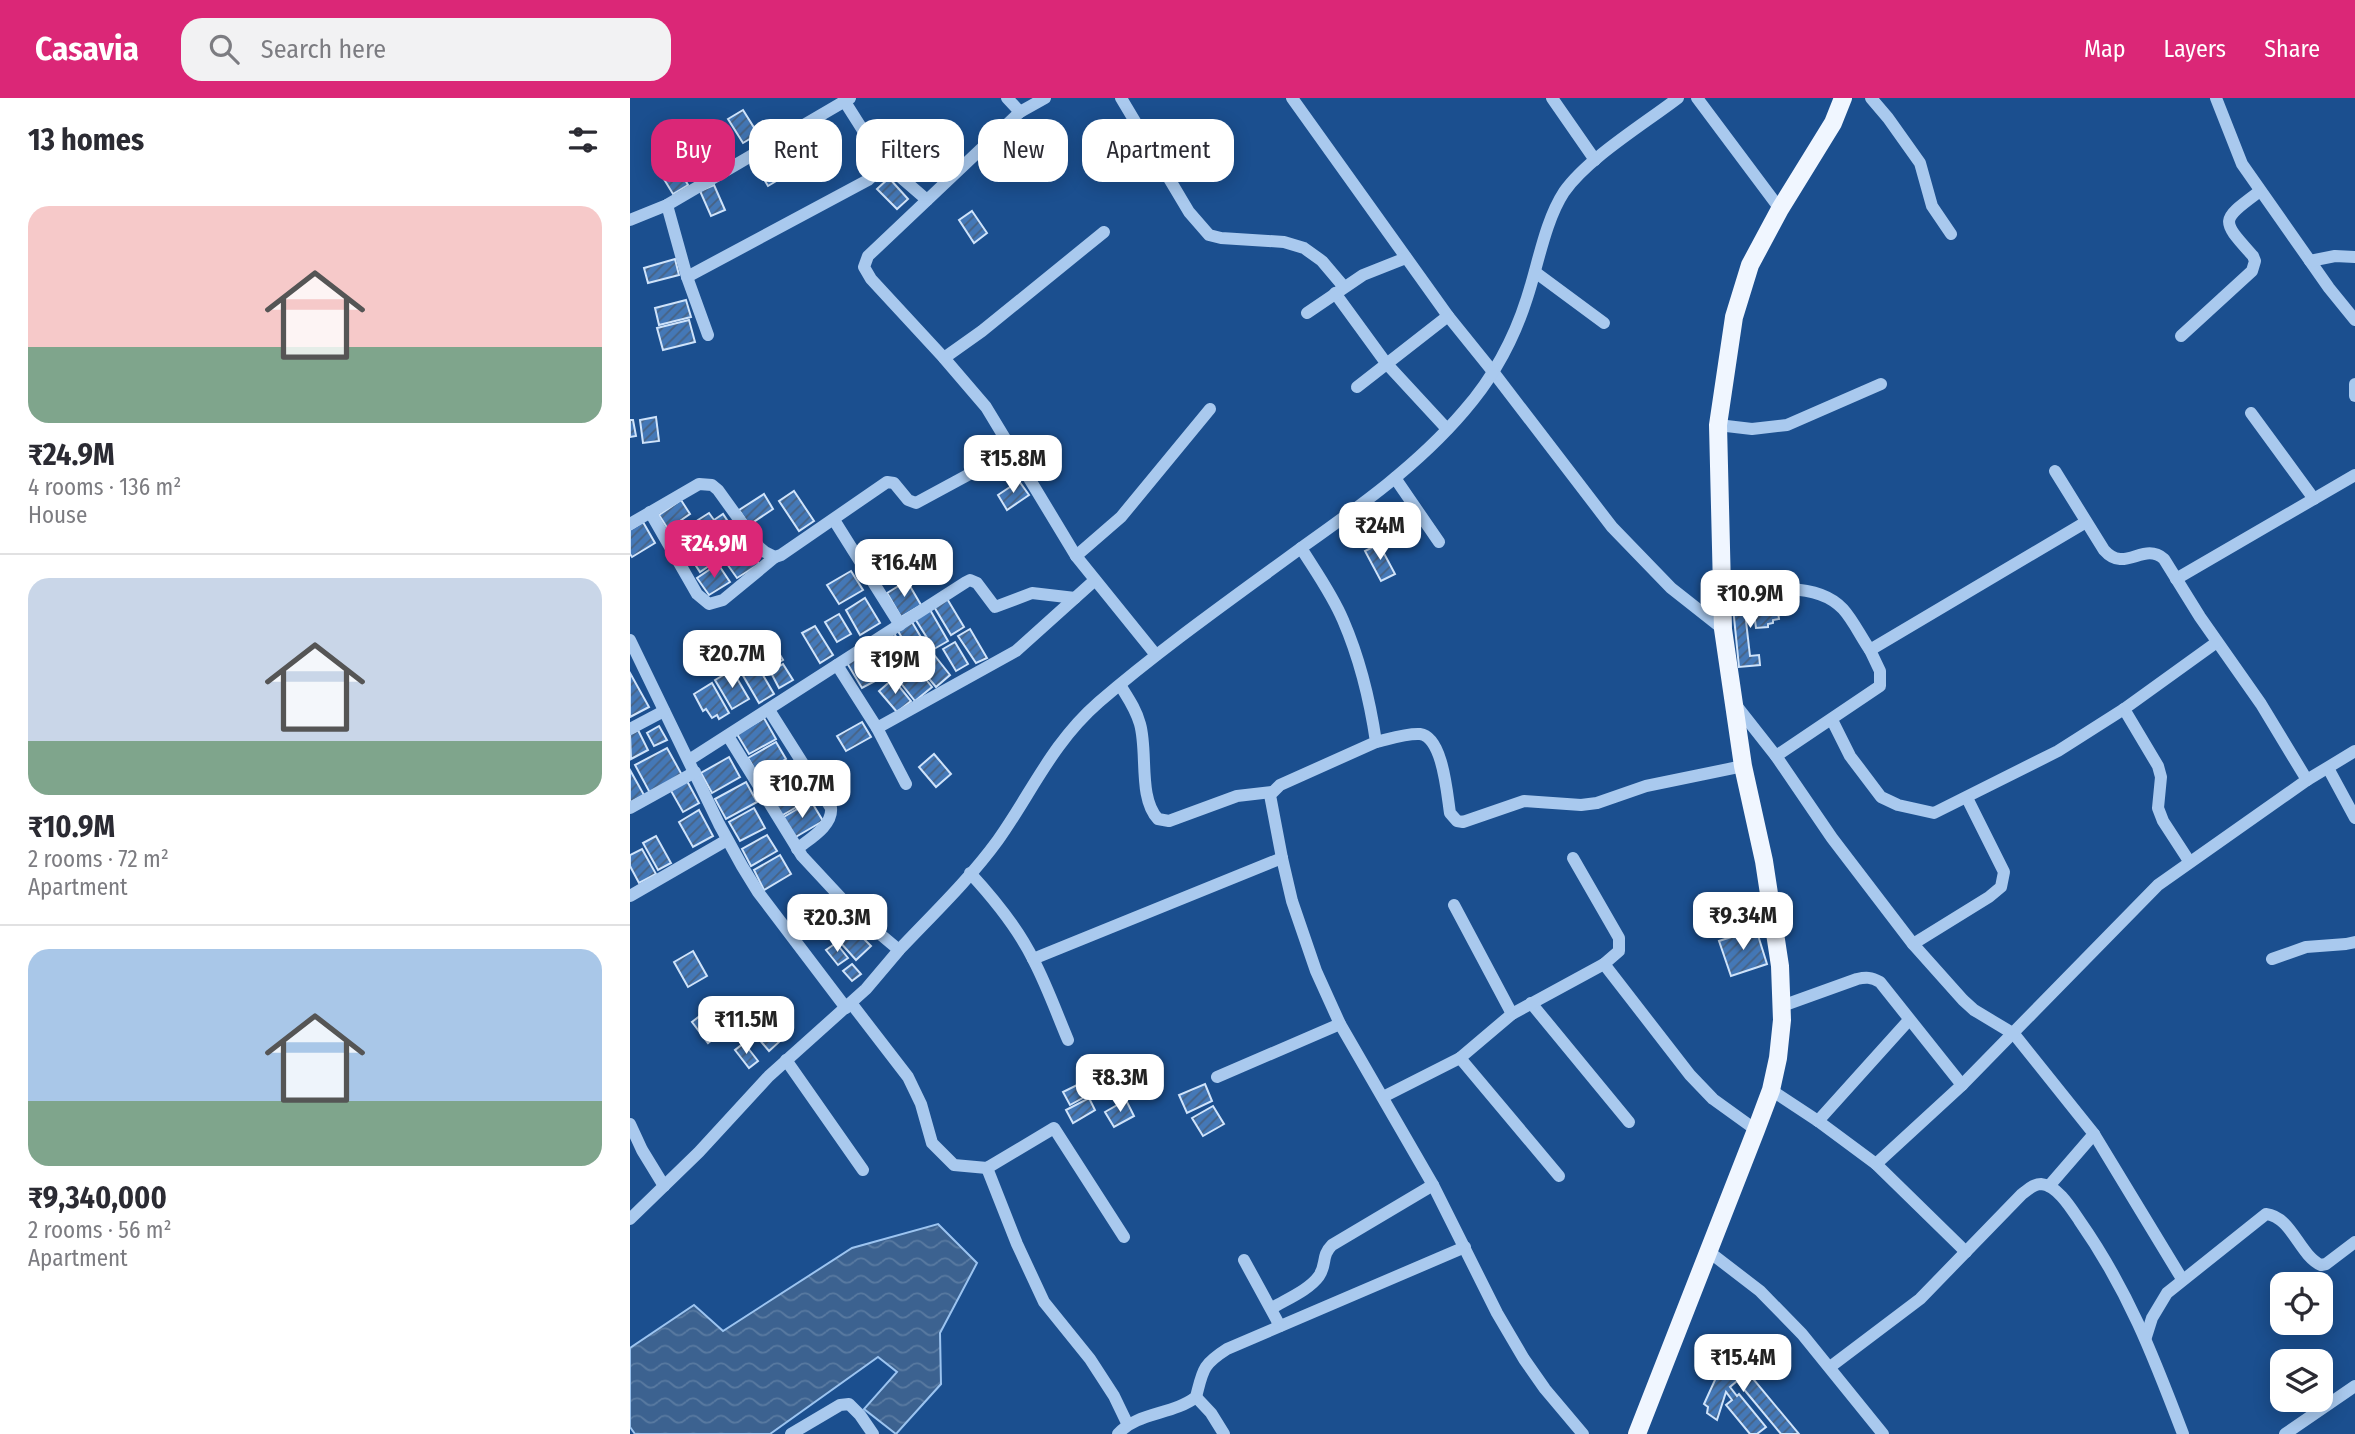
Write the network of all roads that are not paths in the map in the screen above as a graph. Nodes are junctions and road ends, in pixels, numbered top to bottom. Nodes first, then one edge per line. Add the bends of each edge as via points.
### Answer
1 (1007, 98) edge
2 (1045, 98) edge
3 (1121, 98) edge
4 (1292, 98) edge
5 (1552, 98) edge
6 (1678, 98) edge
7 (1697, 98) edge
8 (1843, 98) edge
9 (1871, 98) edge
10 (2216, 98) edge
11 (848, 100) edge
12 (1020, 112) junction
13 (859, 119) edge
14 (1595, 160) junction
15 (864, 182) edge
16 (906, 182) edge
17 (2260, 191) junction
18 (927, 200) junction
19 (667, 205) junction
20 (1780, 209) junction
21 (630, 220) edge
22 (1104, 232) dead end
23 (1951, 234) dead end
24 (2355, 257) edge
25 (1406, 258) junction
26 (2310, 261) junction
27 (1535, 272) junction
28 (687, 277) junction
29 (1339, 290) junction
30 (1307, 313) dead end
31 (1448, 316) junction
32 (2355, 320) edge
33 (1604, 323) dead end
34 (708, 335) dead end
35 (2181, 336) dead end
36 (944, 358) junction
37 (1386, 363) junction
38 (1494, 373) junction
39 (1881, 384) dead end
40 (2355, 384) edge
41 (1357, 387) dead end
42 (2355, 396) edge
43 (1210, 409) dead end
44 (2251, 413) dead end
45 (1718, 425) junction
46 (1447, 429) junction
47 (1014, 450) junction
48 (2055, 471) dead end
49 (2355, 475) edge
50 (1395, 478) junction
51 (2314, 499) junction
52 (650, 512) junction
53 (834, 520) junction
54 (2086, 522) junction
55 (630, 524) edge
56 (1438, 542) dead end
57 (1301, 548) junction
58 (1076, 556) junction
59 (775, 557) junction
60 (2176, 579) junction
61 (1095, 580) junction
62 (1722, 597) junction
63 (1074, 598) junction
64 (900, 625) junction
65 (1723, 629) junction
66 (630, 640) edge
67 (2217, 642) junction
68 (1870, 650) junction
69 (1156, 655) junction
70 (837, 665) junction
71 (1120, 685) junction
72 (1733, 701) junction
73 (2124, 709) junction
74 (769, 710) junction
75 (664, 711) junction
76 (1832, 720) junction
77 (630, 729) edge
78 (877, 729) junction
79 (728, 736) junction
80 (1376, 742) junction
81 (2355, 751) edge
82 (1776, 756) junction
83 (692, 766) junction
84 (1744, 766) junction
85 (2328, 768) junction
86 (2307, 780) junction
87 (906, 784) dead end
88 (1272, 792) junction
89 (1967, 799) junction
90 (630, 808) edge
91 (2355, 818) edge
92 (727, 840) junction
93 (797, 849) junction
94 (1282, 858) junction
95 (1573, 858) dead end
96 (2189, 861) junction
97 (970, 873) junction
98 (630, 896) edge
99 (1454, 905) dead end
100 (2355, 942) edge
101 (1913, 944) junction
102 (898, 950) junction
103 (1033, 959) junction
104 (2272, 959) dead end
105 (1604, 964) junction
106 (1531, 1003) junction
107 (848, 1006) junction
108 (1782, 1006) junction
109 (1512, 1014) junction
110 (1909, 1020) junction
111 (1340, 1024) junction
112 (2014, 1034) junction
113 (1068, 1040) dead end
114 (1460, 1058) junction
115 (786, 1060) junction
116 (1217, 1077) dead end
117 (1962, 1085) junction
118 (1771, 1090) junction
119 (1383, 1097) junction
120 (1818, 1121) junction
121 (1629, 1122) dead end
122 (630, 1124) edge
123 (1756, 1130) junction
124 (2094, 1134) junction
125 (1876, 1164) junction
126 (987, 1168) junction
127 (863, 1170) dead end
128 (1559, 1176) dead end
129 (1433, 1185) junction
130 (664, 1186) junction
131 (2049, 1186) junction
132 (630, 1219) edge
133 (1124, 1237) dead end
134 (2355, 1242) edge
135 (1465, 1247) junction
136 (1708, 1251) junction
137 (1966, 1252) junction
138 (1244, 1260) dead end
139 (2182, 1279) junction
140 (1272, 1308) junction
141 (1280, 1326) junction
142 (2146, 1337) junction
143 (1830, 1367) junction
144 (2353, 1393) edge
145 (1196, 1397) junction
146 (1127, 1423) junction
147 (791, 1434) edge
148 (873, 1434) edge
149 (1118, 1434) edge
150 (1224, 1434) edge
151 (1583, 1434) edge
152 (1637, 1434) edge
153 (1883, 1434) edge
154 (2183, 1434) edge
155 (2285, 1434) edge

1 - 12 street
2 - 12 street
3 - 29 street via 1189,212 1209,235 1304,248 1322,261
4 - 25 street
5 - 14 street
6 - 14 street
7 - 20 street
8 - 20 main road via 1833,123
9 - 23 street via 1920,163 1932,205
10 - 17 street via 2242,164
11 - 13 street
11 - 19 street
12 - 18 street
14 - 27 street via 1562,195
15 - 28 street
16 - 18 street
17 - 26 street
17 - 35 street via 2232,212 2228,221 2229,229 2253,256 2252,271
18 - 36 street via 868,256 864,267
19 - 21 street
19 - 28 street
20 - 45 main road via 1750,265 1734,317
22 - 36 street
24 - 26 street
25 - 29 street
25 - 31 street
26 - 32 street
27 - 33 street
27 - 38 street
28 - 34 street
29 - 30 street
29 - 37 street
31 - 37 street
31 - 38 street
36 - 47 street via 986,407
37 - 41 street
37 - 46 street
38 - 46 street
38 - 65 street via 1612,527 1671,588
39 - 45 street via 1787,425 1752,429
40 - 42 street
43 - 58 street via 1121,517
44 - 51 street
45 - 62 main road
46 - 50 street
47 - 53 street via 916,503 887,482
47 - 58 street
48 - 54 street
49 - 51 street
50 - 56 street
50 - 57 street
51 - 60 street
52 - 55 street
52 - 59 street via 699,484 712,485 760,547
52 - 59 street via 697,594 709,604 723,600
53 - 59 street
53 - 64 street
54 - 60 street via 2113,559 2158,554
54 - 68 street
57 - 69 street
57 - 80 street via 1344,622
58 - 61 street
60 - 67 street
61 - 63 street
61 - 69 street
62 - 65 main road
62 - 68 street via 1788,589 1818,595 1842,608
63 - 64 street via 1032,593 995,607 970,580
63 - 78 street via 1016,651
64 - 70 street
65 - 72 main road
66 - 75 street
67 - 73 street
67 - 86 street
68 - 76 street via 1880,671 1880,686
69 - 71 street
70 - 74 street
70 - 78 street
71 - 88 street via 1140,724 1147,799 1158,819 1169,821 1237,796
71 - 97 street via 1071,730 997,842
72 - 82 street
72 - 84 main road
73 - 89 street via 2058,751
73 - 96 street via 2158,766 2158,808
74 - 79 street
74 - 93 street via 831,808 825,825
75 - 77 street
75 - 83 street
76 - 82 street
76 - 89 street via 1850,756 1881,797 1934,813
78 - 87 street
79 - 83 street
79 - 93 street
80 - 84 street via 1419,734 1428,737 1438,748 1451,813 1463,822 1524,801 1589,804 1646,786
80 - 88 street
81 - 85 street
82 - 101 street
83 - 90 street
83 - 92 street
84 - 108 main road via 1768,887
85 - 86 street
85 - 91 street
86 - 96 street
88 - 94 street
89 - 101 street via 2004,872 2001,887
92 - 98 street
92 - 107 street via 758,892
93 - 102 street via 855,913
94 - 103 street
94 - 111 street via 1307,948
95 - 105 street via 1619,938 1619,951
96 - 112 street via 2158,885
97 - 102 street
97 - 103 street via 1009,919
99 - 109 street
100 - 104 street via 2306,947
101 - 112 street via 1974,1010
102 - 107 street
103 - 113 street
105 - 106 street
105 - 123 street via 1690,1076
106 - 109 street
106 - 121 street
107 - 115 street
107 - 126 street via 915,1090 932,1143 954,1165
108 - 110 street via 1866,977 1880,982
108 - 118 main road
109 - 114 street
110 - 117 street
110 - 120 street
111 - 116 street
111 - 119 street
112 - 117 street
112 - 124 street
114 - 119 street
114 - 128 street
115 - 127 street
115 - 130 street
117 - 125 street
118 - 120 street
118 - 123 main road
119 - 129 street
120 - 125 street
122 - 130 street
123 - 136 main road
124 - 131 street
124 - 139 street
125 - 137 street
126 - 133 street via 1054,1128
126 - 146 street via 1044,1302 1096,1367
129 - 135 street
129 - 140 street via 1332,1245 1324,1254 1321,1274
130 - 132 street
131 - 137 street via 2032,1186
131 - 142 street via 2099,1249
134 - 139 street via 2321,1265 2279,1218 2266,1214
135 - 141 street
135 - 151 street via 1524,1359
136 - 143 street via 1760,1291
136 - 152 main road
137 - 143 street via 1920,1300
138 - 140 street
139 - 142 street via 2158,1307
140 - 141 street
141 - 145 street via 1214,1358 1200,1374
142 - 154 street
143 - 153 street
144 - 155 street
145 - 146 street via 1178,1408
145 - 150 street
146 - 149 street
147 - 148 street via 849,1404

